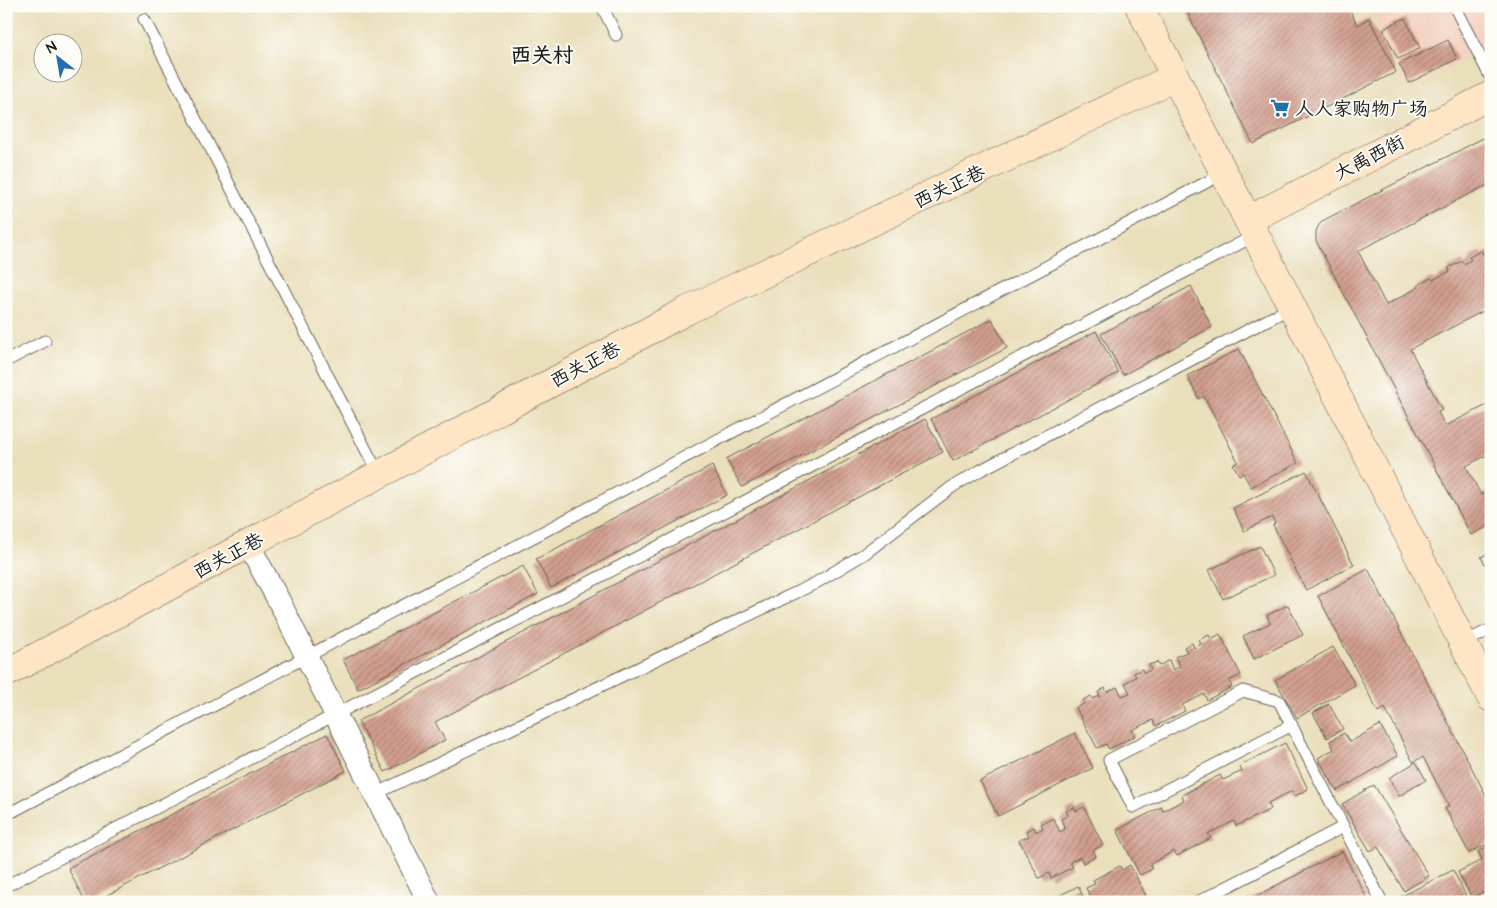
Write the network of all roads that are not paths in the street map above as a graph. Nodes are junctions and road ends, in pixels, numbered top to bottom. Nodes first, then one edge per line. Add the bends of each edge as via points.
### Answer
1 (602, 6) edge
2 (1139, 6) edge
3 (1454, 6) edge
4 (144, 19) dead end
5 (616, 35) dead end
6 (1175, 78) junction
7 (1491, 78) edge
8 (1491, 95) edge
9 (1224, 173) junction
10 (1252, 227) junction
11 (1292, 307) junction
12 (45, 341) dead end
13 (6, 361) edge
14 (379, 475) junction
15 (248, 544) junction
16 (1491, 629) edge
17 (1463, 644) junction
18 (307, 657) junction
19 (6, 673) edge
20 (1491, 698) edge
21 (335, 714) junction
22 (1292, 725) junction
23 (374, 794) junction
24 (6, 815) edge
25 (1343, 827) junction
26 (6, 886) edge
27 (429, 902) edge
28 (1198, 902) edge
29 (1382, 902) edge

1 - 5 lane
2 - 6 street
3 - 7 lane
4 - 14 lane
6 - 9 street
6 - 14 street, 西关正巷 via 688,310
8 - 10 street, 大禹西街
9 - 10 street
9 - 18 lane
10 - 11 street
10 - 21 lane
11 - 17 street
11 - 23 lane via 981,470 944,492 864,554 814,584
12 - 13 lane
14 - 15 street, 西关正巷
15 - 18 street
15 - 19 street, 西关正巷
16 - 17 lane
17 - 20 street
18 - 21 street
18 - 24 lane
21 - 23 street
21 - 26 lane
22 - 22 lane via 1133,807 1109,760 1243,691 1279,701
22 - 25 lane
23 - 27 street
25 - 28 lane
25 - 29 lane

